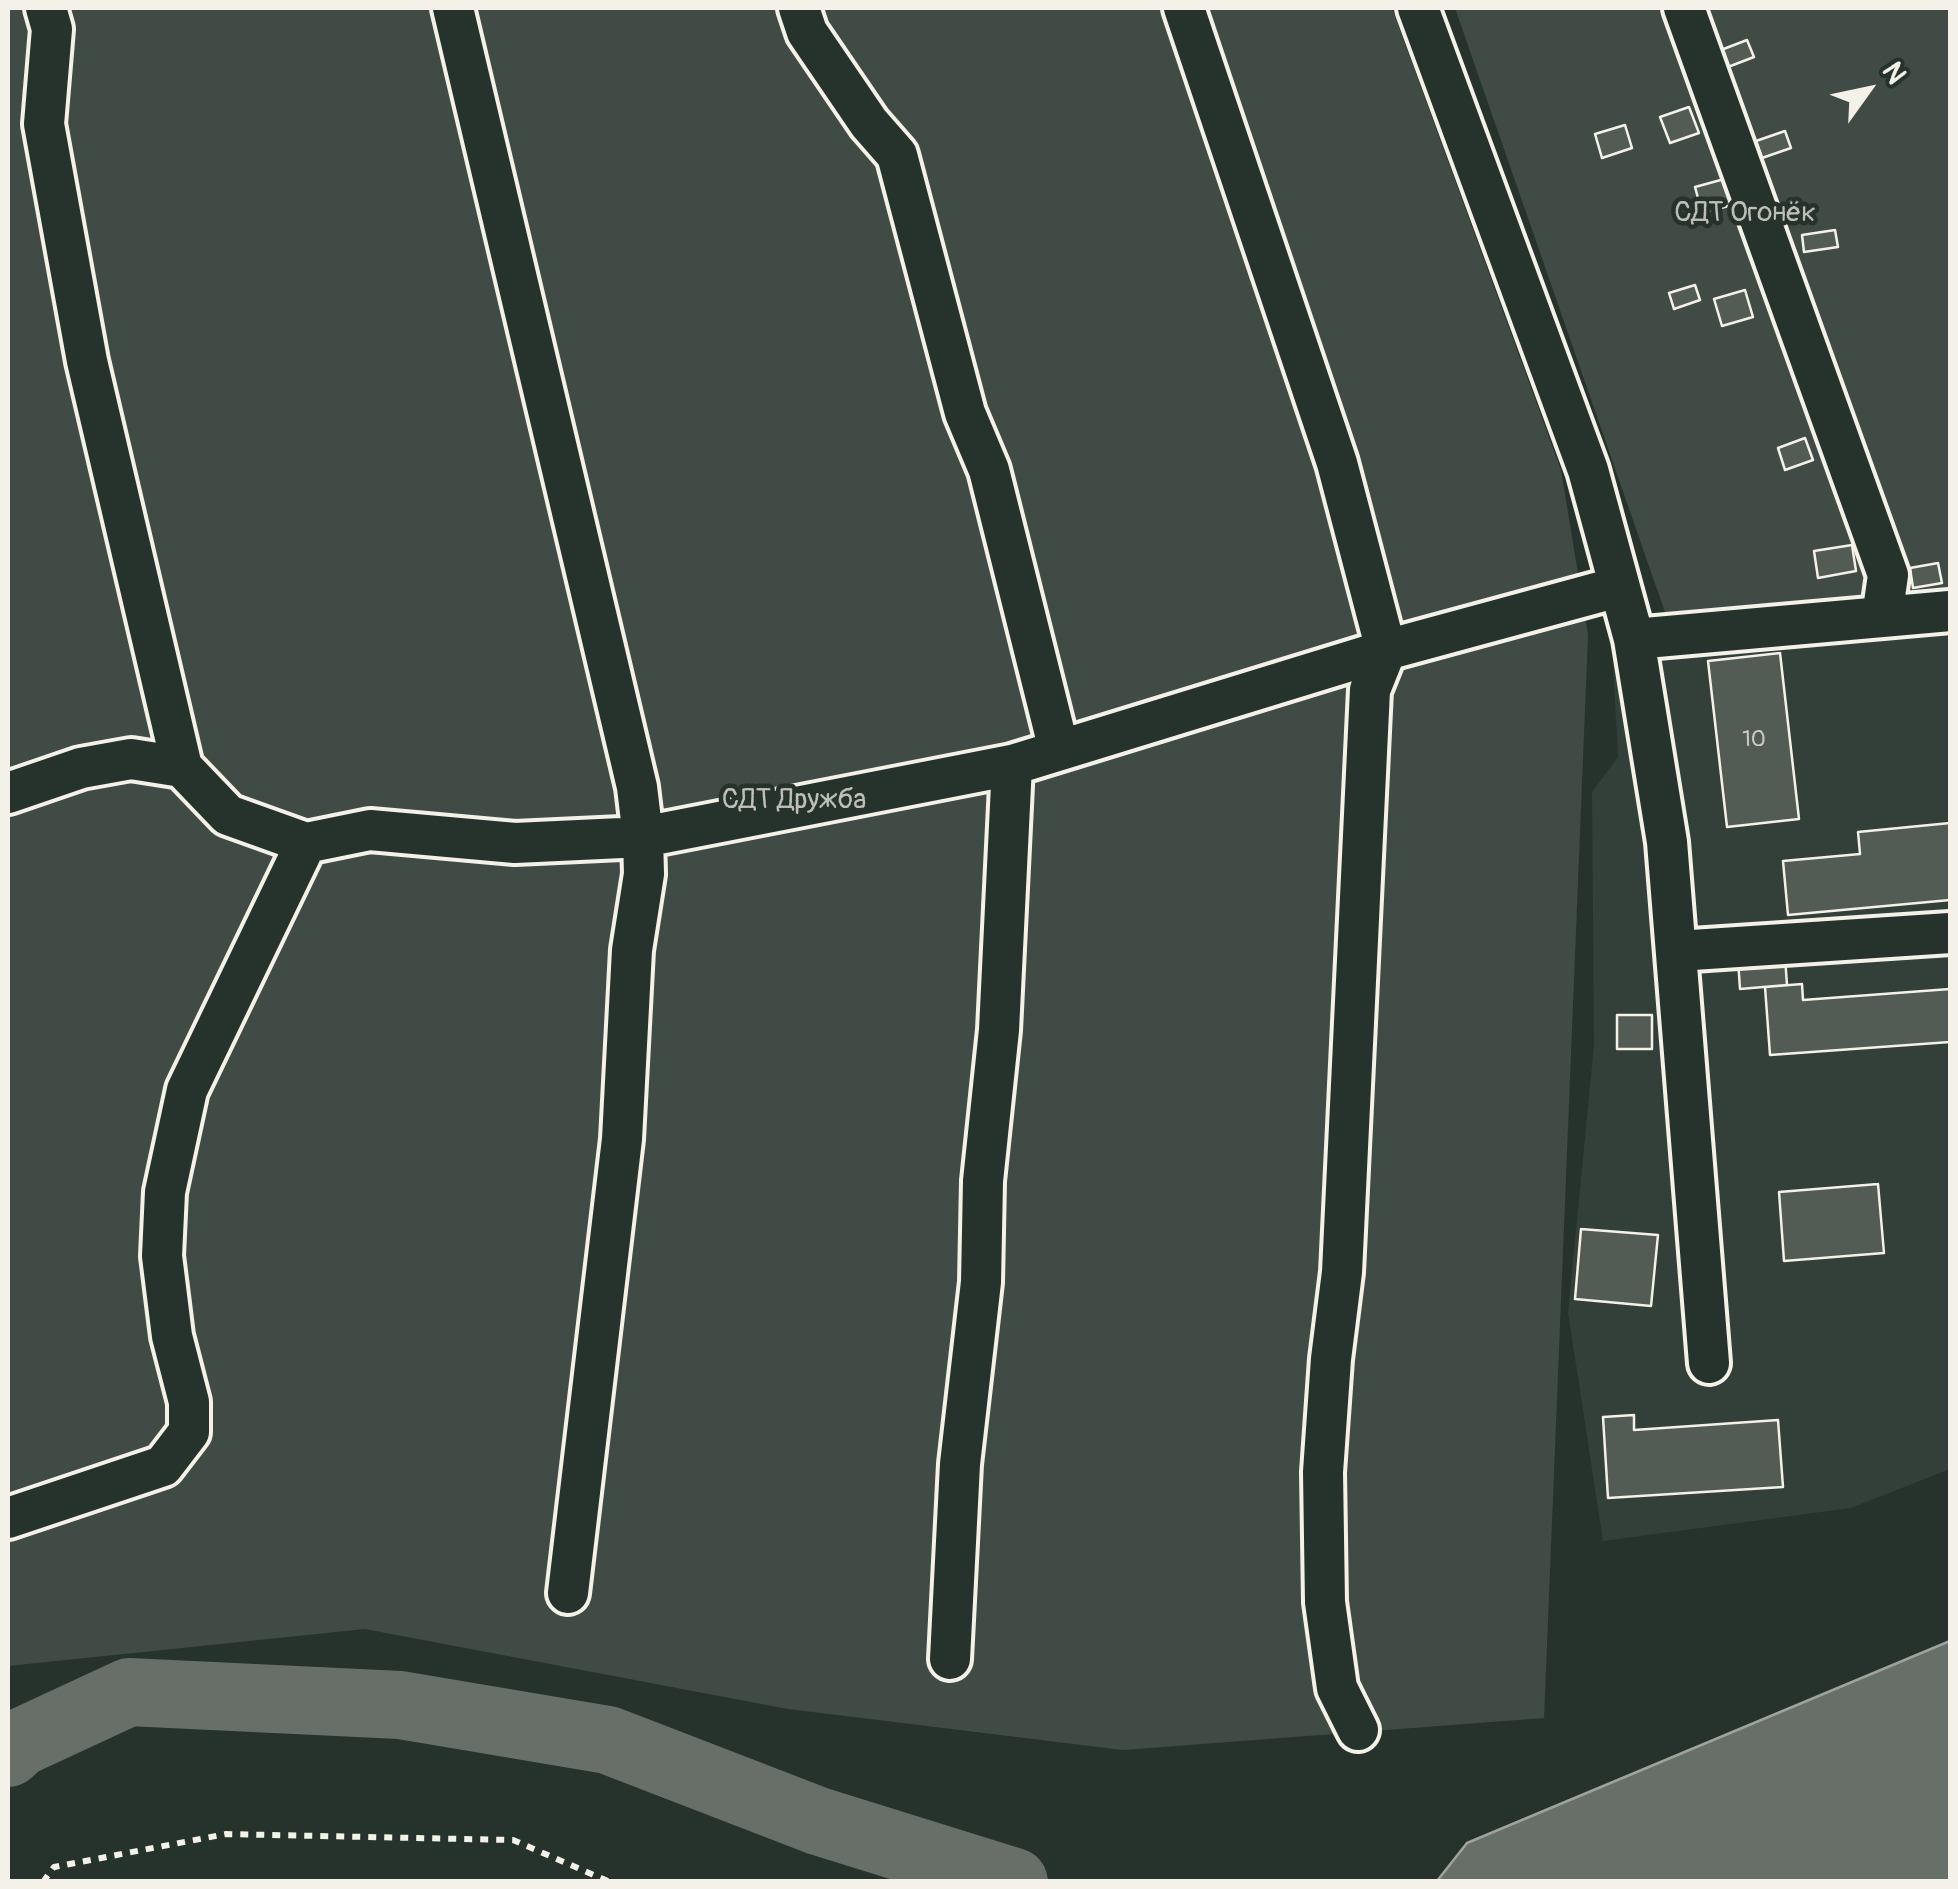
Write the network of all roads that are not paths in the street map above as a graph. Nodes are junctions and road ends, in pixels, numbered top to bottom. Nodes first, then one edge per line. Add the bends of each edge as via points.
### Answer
1 (46, 8) edge
2 (452, 8) edge
3 (799, 8) edge
4 (1184, 8) edge
5 (1418, 8) edge
6 (1684, 8) edge
7 (1618, 587) junction
8 (1950, 611) edge
9 (1882, 617) junction
10 (1634, 639) junction
11 (1386, 650) junction
12 (1059, 750) junction
13 (1012, 764) junction
14 (182, 767) junction
15 (8, 793) edge
16 (643, 838) junction
17 (306, 843) junction
18 (1950, 933) edge
19 (1677, 951) junction
20 (1710, 1362) dead end
21 (8, 1518) edge
22 (568, 1593) dead end
23 (950, 1659) dead end
24 (1358, 1730) dead end

1 - 14 street via 52,30 44,124 87,361
2 - 16 street via 638,787
3 - 12 street via 806,32 897,155 965,413 989,470
4 - 11 street via 1337,463
5 - 7 street via 1588,470
6 - 9 street via 1888,575
7 - 10 street
7 - 11 street
8 - 9 street
9 - 10 street
10 - 19 street
11 - 12 street
11 - 24 street via 1370,690 1342,1272 1324,1472 1326,1602 1338,1688
12 - 13 street
13 - 16 street
13 - 23 street via 999,1030 960,1464
14 - 15 street via 130,759
14 - 17 street via 228,814
16 - 17 street via 515,843 370,830
16 - 22 street via 622,1139
17 - 21 street via 187,1090 165,1192 162,1256 189,1432 163,1466
18 - 19 street
19 - 20 street

